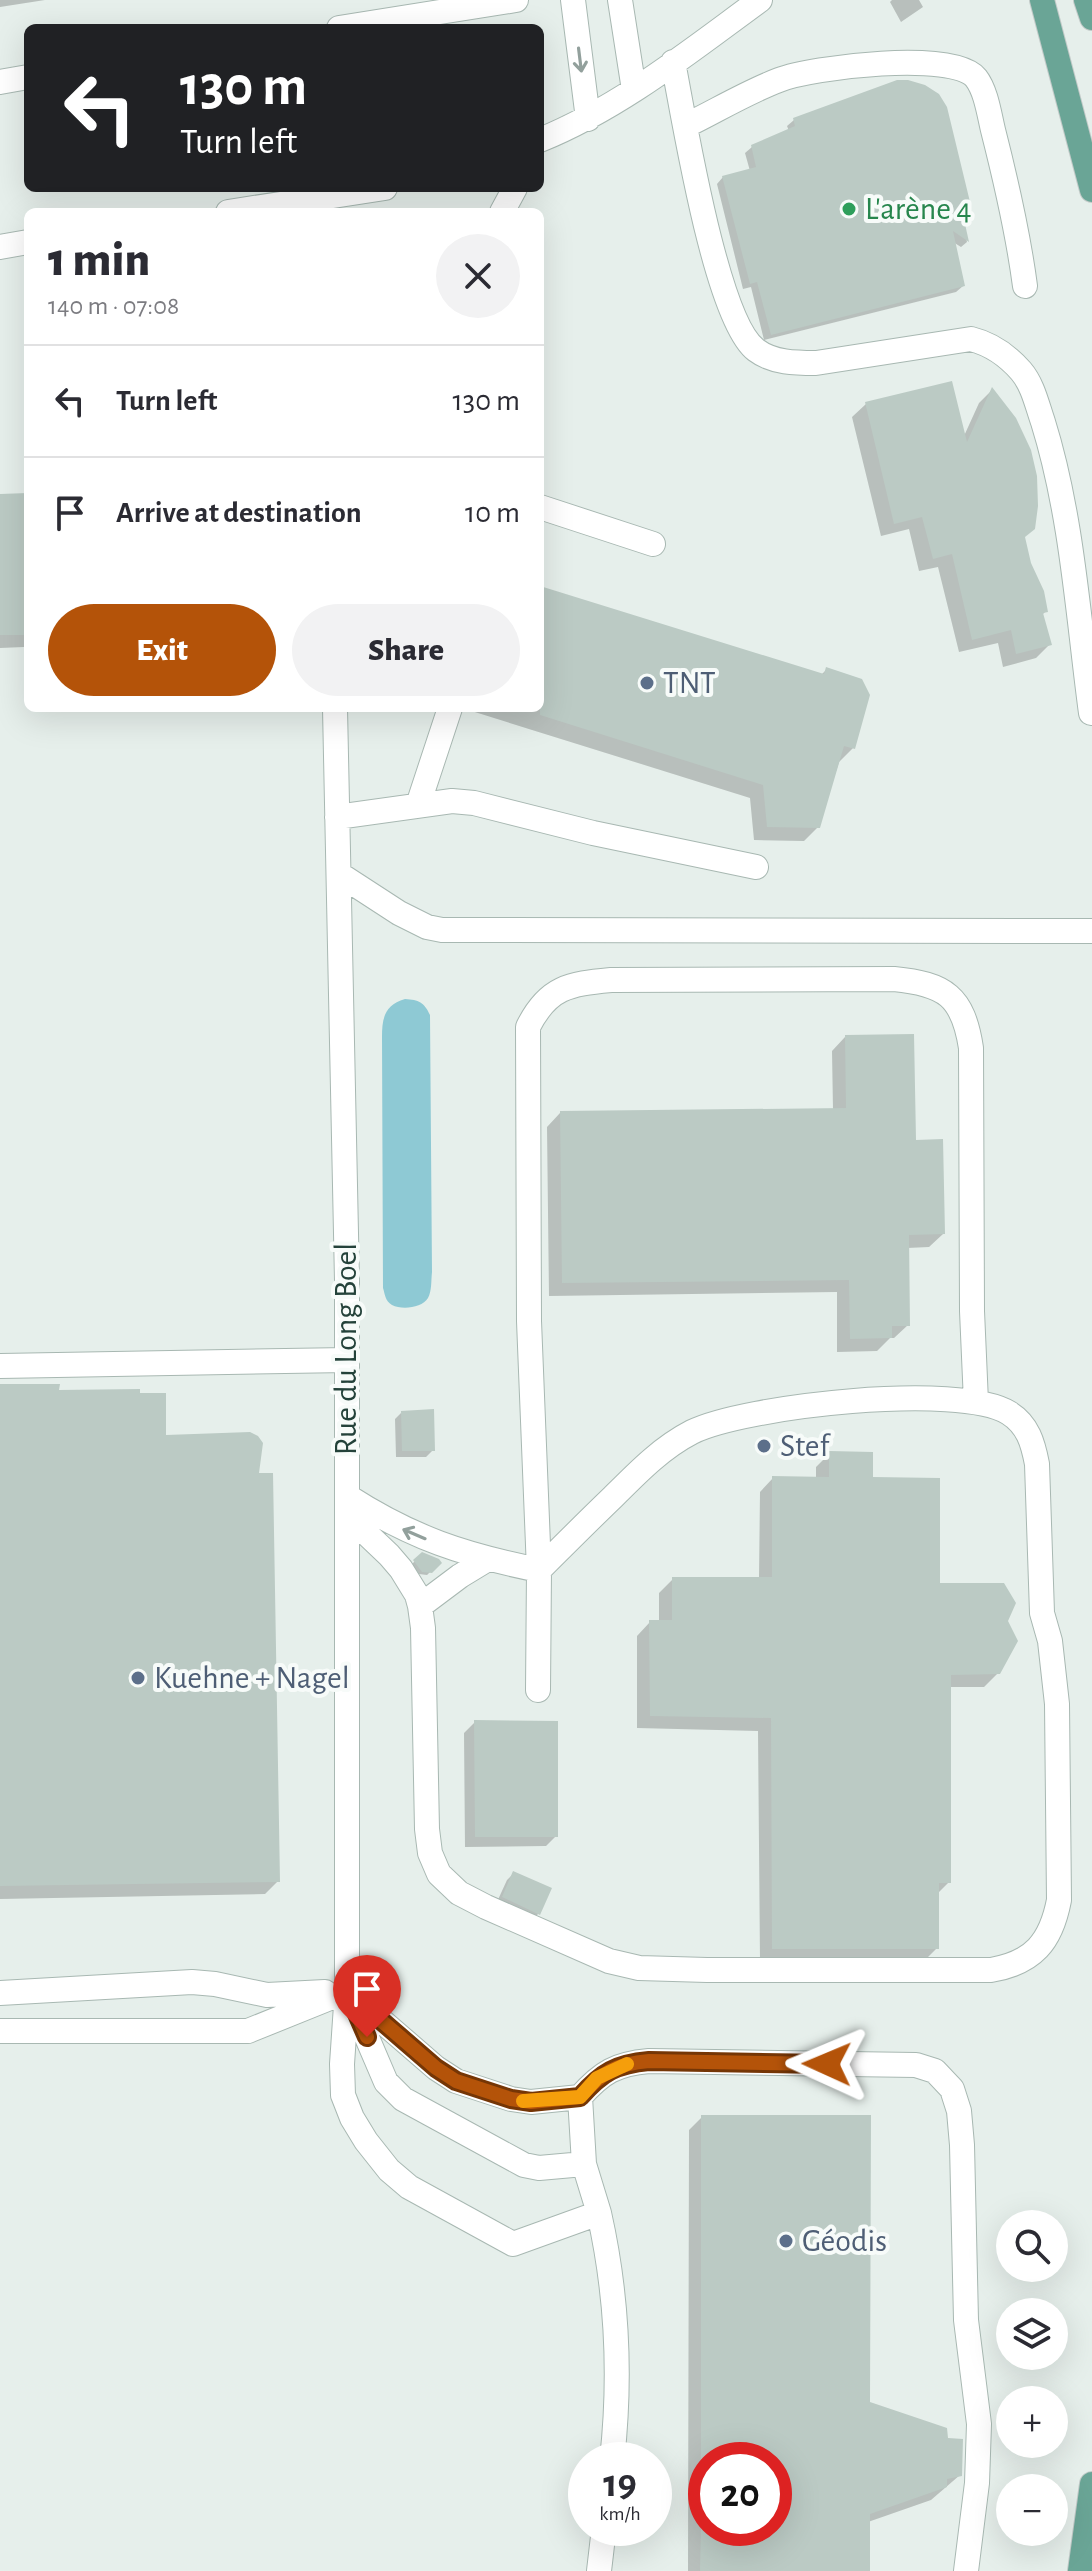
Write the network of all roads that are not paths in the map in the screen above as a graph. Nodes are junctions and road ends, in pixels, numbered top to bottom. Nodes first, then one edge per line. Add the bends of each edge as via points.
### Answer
1 (516, 0) edge
2 (573, 0) edge
3 (620, 0) edge
4 (760, 0) edge
5 (1042, 0) edge
6 (1086, 0) edge
7 (1092, 18) edge
8 (364, 24) edge
9 (673, 62) junction
10 (24, 78) edge
11 (0, 82) edge
12 (634, 90) junction
13 (588, 119) junction
14 (685, 126) junction
15 (544, 141) edge
16 (1092, 190) edge
17 (359, 192) edge
18 (254, 208) edge
19 (24, 243) edge
20 (0, 247) edge
21 (1025, 286) dead end
22 (544, 508) edge
23 (653, 544) dead end
24 (335, 712) edge
25 (449, 712) edge
26 (1091, 713) edge
27 (418, 805) junction
28 (337, 817) junction
29 (756, 867) dead end
30 (339, 874) junction
31 (1092, 931) edge
32 (347, 1360) junction
33 (0, 1366) edge
34 (976, 1402) junction
35 (347, 1505) junction
36 (488, 1559) junction
37 (539, 1570) junction
38 (420, 1606) junction
39 (538, 1690) dead end
40 (347, 1991) junction
41 (0, 1993) edge
42 (0, 2031) edge
43 (580, 2097) junction
44 (584, 2164) junction
45 (599, 2213) junction
46 (614, 2442) edge
47 (1092, 2484) edge
48 (602, 2546) edge
49 (599, 2571) edge
50 (966, 2571) edge
51 (1080, 2571) edge

1 - 8 street
2 -> 13 street
3 - 12 street
4 - 9 street
5 - 16 main road
6 - 7 main road
9 - 12 street
9 - 14 street
10 - 11 street
12 - 13 street
13 - 15 street
14 - 21 street via 806,71 926,63 966,69 985,97
14 - 26 street via 715,261 744,336 756,350 775,359 816,363 971,339 991,344 1021,371 1033,390 1052,453
17 - 18 street
19 - 20 street
22 - 23 street
24 - 28 street, Rue du Long Boel
25 - 27 street
27 - 28 street
27 - 29 street via 474,803
28 - 30 street, Rue du Long Boel
30 - 31 street via 399,913 442,930
30 - 32 street, Rue du Long Boel
32 - 33 street
32 - 35 street, Rue du Long Boel
34 - 37 street via 857,1400 740,1416 693,1431 651,1459
34 - 37 street via 971,1048 967,1022 956,1003 920,981 894,979 611,980 560,989 535,1013 527,1049 529,1321
34 - 38 street via 1007,1411 1032,1441 1042,1613 1057,1704 1059,1900 1043,1943 1012,1966 639,1968 609,1961 459,1893 439,1874 430,1853
36 -> 35 street
35 - 38 street via 401,1569
35 - 40 street, Rue du Long Boel
36 - 37 street
36 - 38 street
37 - 39 street
40 - 41 street via 267,1995 192,1982
40 - 42 street via 248,2031
40 - 43 street via 456,2081 531,2102
40 - 44 street via 386,2082 403,2099 524,2165
40 - 45 street, Rue du Long Boel via 343,2095 359,2130 389,2170 409,2187 513,2244
43 - 44 street
43 - 50 street via 612,2069 649,2061 916,2065 935,2071 952,2089 962,2145 966,2320 979,2424
44 - 45 street
45 - 46 street via 615,2311
47 - 51 main road
48 - 49 street

